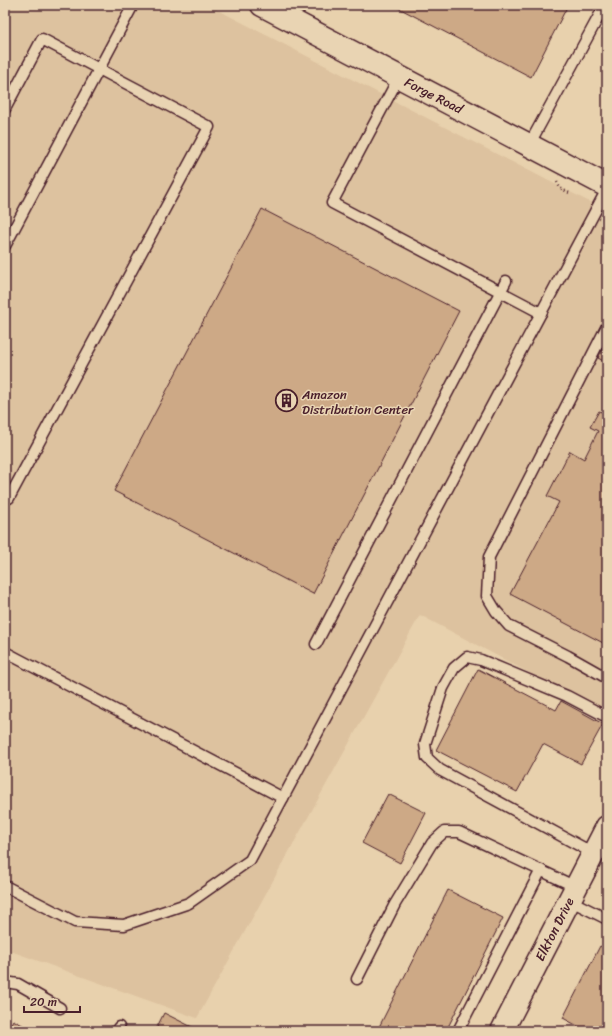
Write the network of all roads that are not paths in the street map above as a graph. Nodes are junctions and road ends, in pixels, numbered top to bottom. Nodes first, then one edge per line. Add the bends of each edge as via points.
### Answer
1 (132, 5) edge
2 (262, 5) edge
3 (604, 5) edge
4 (293, 12) edge
5 (99, 68) junction
6 (399, 77) junction
7 (5, 109) edge
8 (529, 144) junction
9 (607, 186) edge
10 (607, 189) edge
11 (5, 246) edge
12 (506, 281) dead end
13 (501, 292) junction
14 (541, 313) junction
15 (607, 326) edge
16 (9, 498) dead end
17 (316, 644) dead end
18 (5, 652) edge
19 (607, 678) edge
20 (607, 717) edge
21 (283, 798) junction
22 (607, 827) edge
23 (593, 853) junction
24 (541, 870) junction
25 (5, 886) edge
26 (573, 894) junction
27 (607, 919) edge
28 (357, 979) dead end
29 (5, 982) edge
30 (60, 1008) dead end
31 (458, 1031) edge
32 (502, 1031) edge

1 - 5 lane
2 - 4 street, Forge Road
3 - 8 lane
4 - 6 street, Forge Road
5 - 7 lane via 42,38
5 - 11 lane
5 - 16 lane via 208,127
6 - 8 street, Forge Road
6 - 13 lane via 332,203
8 - 9 street, Forge Road
10 - 14 lane
12 - 13 lane
13 - 14 lane
13 - 17 lane
14 - 21 lane
15 - 19 lane via 489,558 488,596 496,611 509,626
18 - 21 lane
20 - 23 lane via 567,696 481,660 467,657 454,668 443,688 425,744 426,758 440,770
21 - 25 lane via 250,860 189,903 124,925 75,922
22 - 23 street, Elkton Drive
23 - 26 street, Elkton Drive
24 - 26 lane
24 - 28 lane via 459,832 444,832 432,843 395,904
24 - 31 lane
26 - 27 lane
26 - 32 street, Elkton Drive
29 - 30 lane via 18,984

